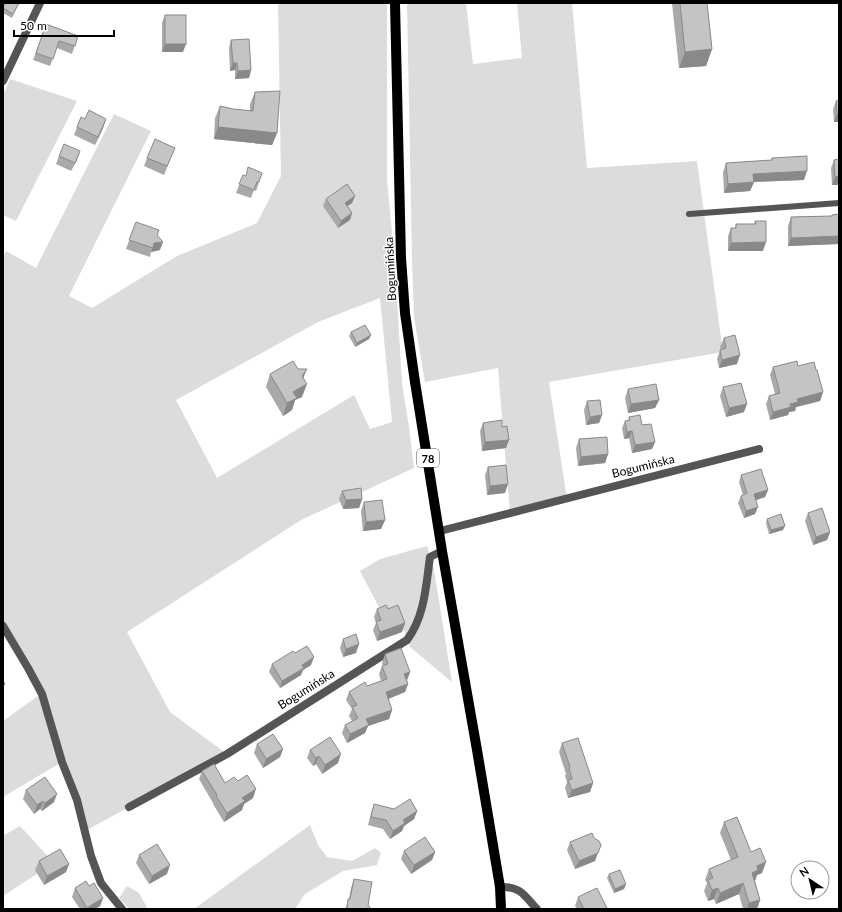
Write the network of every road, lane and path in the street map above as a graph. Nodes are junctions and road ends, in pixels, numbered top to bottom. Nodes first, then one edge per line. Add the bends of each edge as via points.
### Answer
1 (40, 3) edge
2 (396, 3) edge
3 (3, 81) edge
4 (839, 203) edge
5 (689, 214) dead end
6 (759, 449) dead end
7 (440, 531) junction
8 (442, 550) junction
9 (3, 626) edge
10 (129, 807) dead end
11 (500, 886) junction
12 (122, 909) edge
13 (501, 909) edge
14 (537, 909) edge

1 - 3 street
2 - 7 main road, Bogumińska / 78 via 401,258 415,382
4 - 5 lane
6 - 7 street, Bogumińska
7 - 8 main road, Bogumińska / 78
8 - 10 street, Bogumińska via 430,556 422,607 415,630 407,640 227,754
8 - 11 main road, Bogumińska / 78
9 - 12 street via 42,694 101,883
11 - 13 main road, Bogumińska / 78
11 - 14 street via 509,886 521,891

